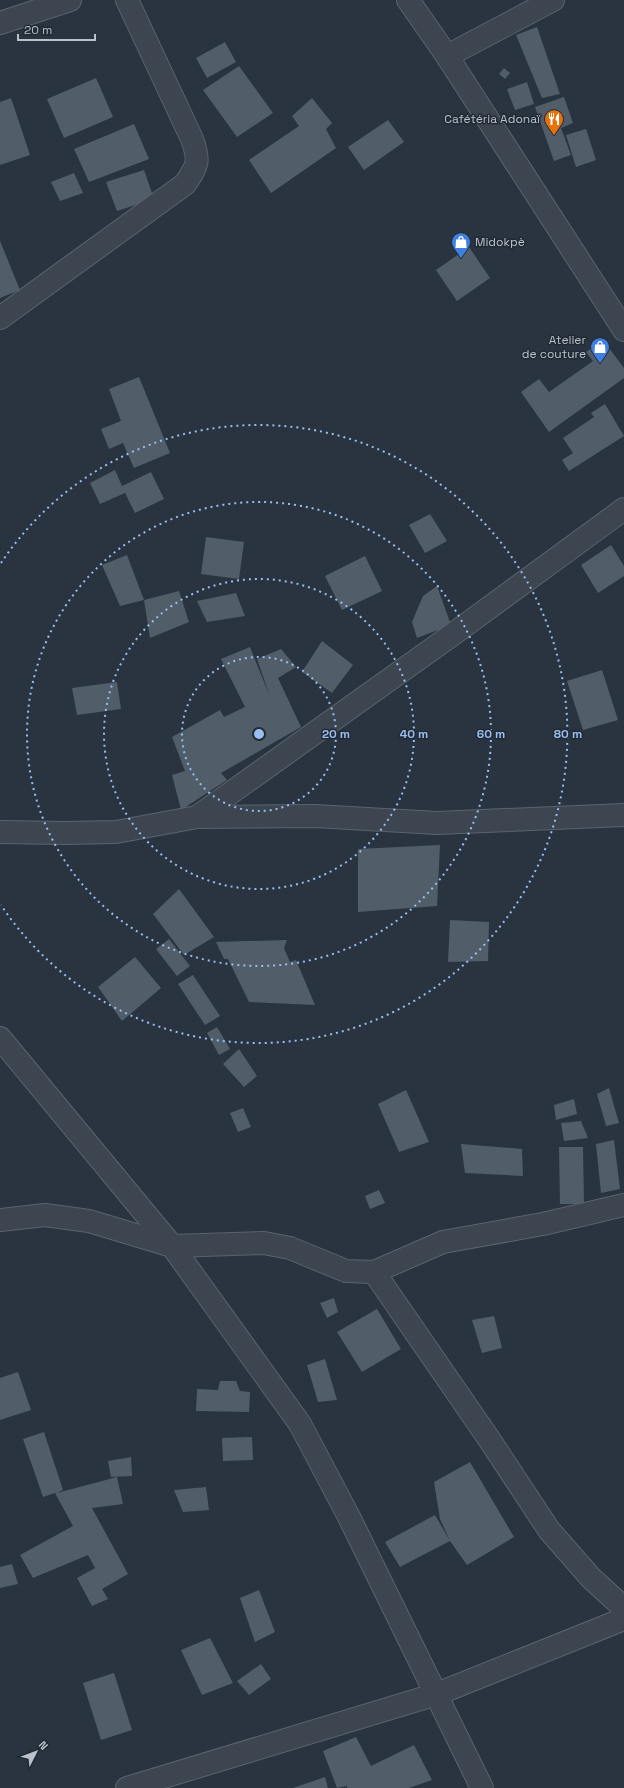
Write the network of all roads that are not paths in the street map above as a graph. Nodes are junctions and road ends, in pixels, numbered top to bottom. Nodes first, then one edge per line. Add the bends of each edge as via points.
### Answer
1 (70, 0) edge
2 (127, 0) edge
3 (408, 0) edge
4 (553, 0) edge
5 (0, 23) edge
6 (446, 56) junction
7 (0, 318) edge
8 (624, 330) edge
9 (624, 509) edge
10 (624, 815) edge
11 (197, 817) junction
12 (0, 832) edge
13 (0, 1038) edge
14 (624, 1205) edge
15 (0, 1220) edge
16 (172, 1246) junction
17 (374, 1272) junction
18 (624, 1608) edge
19 (624, 1619) edge
20 (437, 1694) junction
21 (127, 1788) edge
22 (482, 1788) edge

1 - 5 street
2 - 7 street via 192,139 198,160 196,169 185,184
3 - 6 street
4 - 6 street
6 - 8 street
9 - 11 street
10 - 11 street via 437,823 315,816
11 - 12 street via 116,832
13 - 16 street
14 - 17 street via 543,1224 444,1242
15 - 16 street via 45,1215 89,1221
16 - 17 street via 264,1243 290,1248 346,1271
16 - 20 street via 300,1424 350,1517
17 - 18 street via 548,1530
19 - 20 street
20 - 21 street
20 - 22 street

